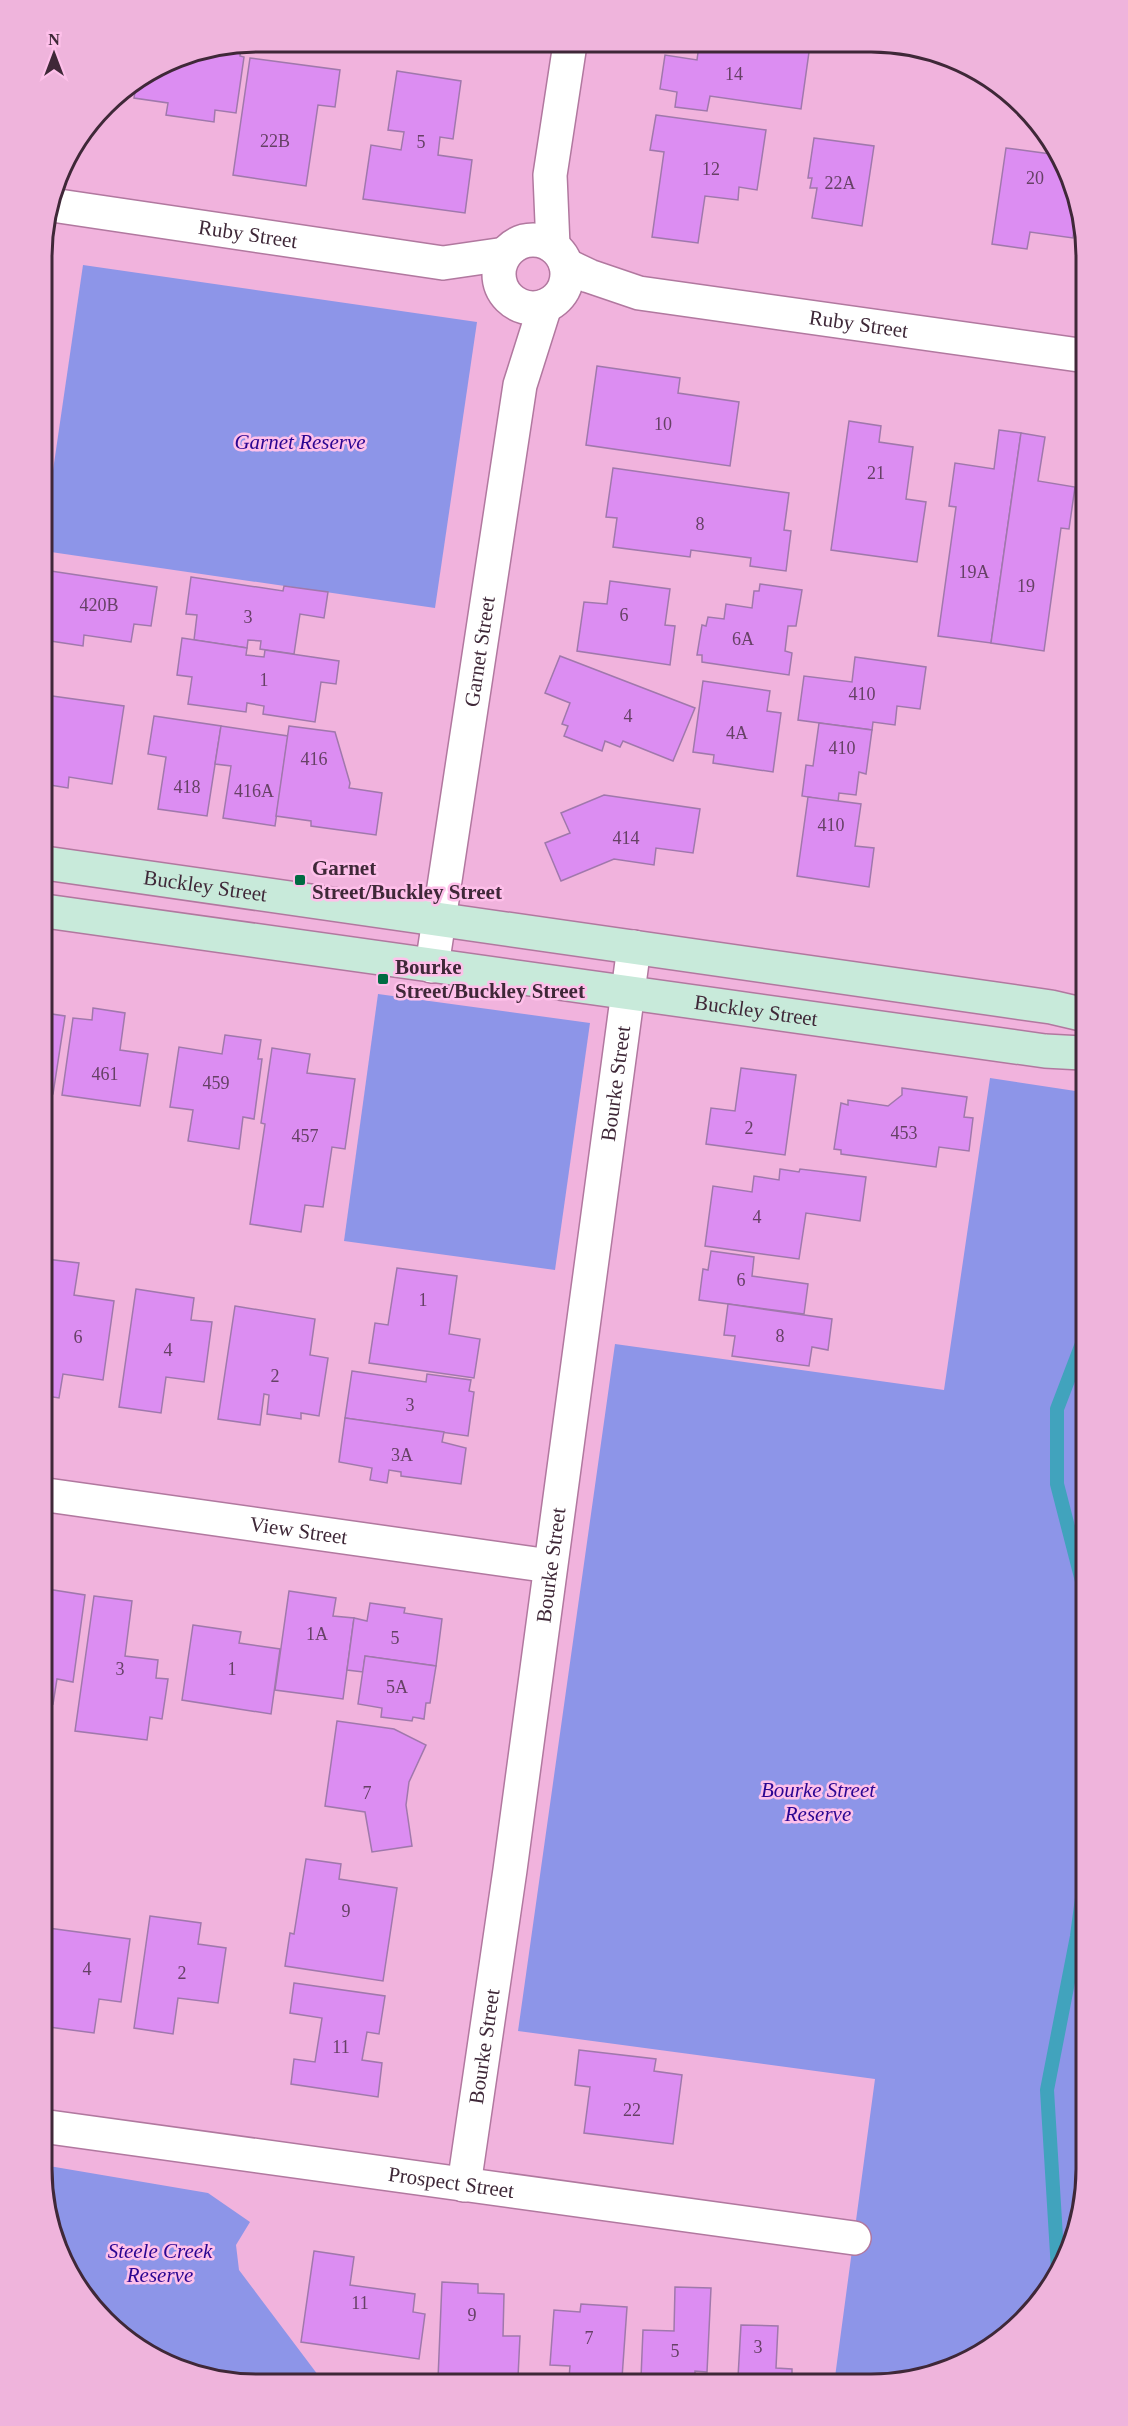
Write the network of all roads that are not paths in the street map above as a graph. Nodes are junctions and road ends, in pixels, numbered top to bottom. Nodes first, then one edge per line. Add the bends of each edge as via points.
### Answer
1 (569, 52) edge
2 (58, 207) edge
3 (537, 251) junction
4 (443, 263) junction
5 (505, 293) junction
6 (639, 293) junction
7 (550, 303) junction
8 (1076, 355) edge
9 (520, 385) junction
10 (53, 864) edge
11 (53, 912) edge
12 (439, 918) junction
13 (634, 947) junction
14 (432, 966) junction
15 (628, 993) junction
16 (1076, 1013) edge
17 (1076, 1052) edge
18 (52, 1496) edge
19 (550, 1566) junction
20 (52, 2127) edge
21 (464, 2185) junction
22 (854, 2238) dead end

1 - 3 street
2 - 4 street, Ruby Street
3 - 4 street, Ruby Street
3 - 5 street via 500,264 498,275
3 - 6 street, Ruby Street via 589,276
3 - 7 street via 566,284
4 - 5 street, Ruby Street
5 - 7 street via 526,308
5 - 9 street, Garnet Street
6 - 7 street, Ruby Street
6 - 8 street, Ruby Street
7 - 9 street, Garnet Street
9 - 12 street, Garnet Street
10 - 12 main road, Buckley Street
11 - 14 main road, Buckley Street
12 - 13 main road, Buckley Street
12 - 14 street
13 - 15 street, Bourke Street
13 - 16 main road, Buckley Street
14 - 15 main road, Buckley Street
15 - 17 main road, Buckley Street
15 - 19 street, Bourke Street
18 - 19 street, View Street
19 - 21 street, Bourke Street
20 - 21 street, Prospect Street
21 - 22 street, Prospect Street

